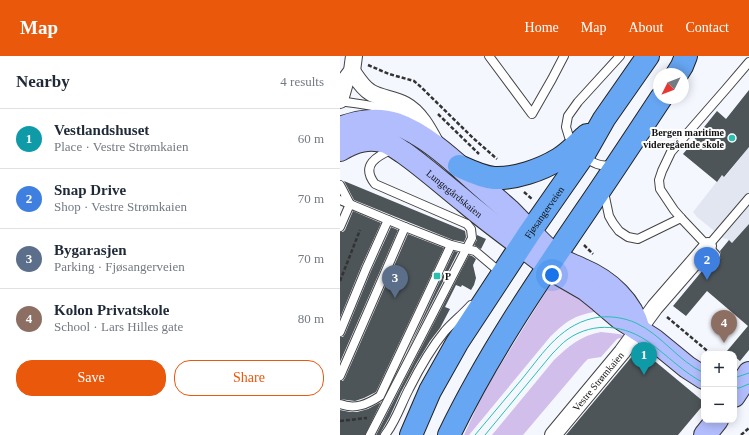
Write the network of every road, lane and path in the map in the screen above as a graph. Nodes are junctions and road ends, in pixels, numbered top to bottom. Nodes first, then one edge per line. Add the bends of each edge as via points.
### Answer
1 (489, 56) edge
2 (564, 56) edge
3 (620, 56) edge
4 (648, 56) edge
5 (749, 62) edge
6 (357, 63) edge
7 (340, 100) edge
8 (657, 104) edge
9 (433, 110) dead end
10 (426, 127) junction
11 (344, 132) edge
12 (396, 147) junction
13 (439, 148) junction
14 (579, 151) junction
15 (481, 156) dead end
16 (620, 160) junction
17 (459, 166) junction
18 (503, 169) junction
19 (340, 185) edge
20 (602, 186) junction
21 (749, 198) edge
22 (340, 200) edge
23 (350, 204) junction
24 (473, 209) junction
25 (546, 211) junction
26 (681, 218) junction
27 (388, 220) junction
28 (340, 227) edge
29 (404, 227) junction
30 (360, 230) dead end
31 (526, 239) junction
32 (451, 245) junction
33 (712, 250) junction
34 (552, 261) junction
35 (502, 274) junction
36 (340, 280) edge
37 (623, 298) junction
38 (655, 307) junction
39 (639, 330) junction
40 (340, 332) edge
41 (707, 351) edge
42 (340, 376) edge
43 (701, 376) edge
44 (340, 404) edge
45 (374, 417) dead end
46 (340, 420) edge
47 (715, 423) edge
48 (749, 428) edge
49 (370, 435) edge
50 (385, 435) edge
51 (411, 435) edge
52 (449, 435) edge
53 (553, 435) edge
54 (705, 435) edge
55 (741, 435) edge

1 - 2 lane via 532,114
3 - 14 lane via 568,116 566,127 569,137
4 - 14 highway
5 - 26 lane via 671,152 662,170 660,189
6 - 7 street via 346,79
6 - 10 street, Lungegårdskaien via 359,81 366,90 406,105
6 - 18 path via 414,81
7 - 10 lane via 389,109
8 - 16 highway
9 - 15 path
10 - 13 street, Lungegårdskaien
11 - 12 main road, Lungegårdskaien via 362,140 379,140
11 - 13 main road, Lungegårdskaien via 364,121 387,122 405,128
12 - 24 main road, Lungegårdskaien
12 - 49 lane via 381,154 371,163 370,177 375,184 467,224 471,229 472,238
13 - 17 main road, Lungegårdskaien
14 - 16 lane via 594,164 603,166
14 - 18 highway via 519,175
14 - 25 highway, Fjøsangerveien
16 - 20 highway
17 - 18 highway via 494,178
17 - 31 main road, Lungegårdskaien via 508,210
18 - 25 path
19 - 23 lane
20 - 26 lane via 609,216 619,231 628,237 638,239
20 - 34 highway
21 - 33 lane, Vestre Strømkaien
22 - 23 lane
23 - 27 lane
23 - 28 lane
24 - 31 main road, Lungegårdskaien
24 - 35 main road via 500,245 503,255
25 - 31 highway, Fjøsangerveien
26 - 33 lane
27 - 29 lane
27 - 40 lane
29 - 32 lane
29 - 42 lane
30 - 36 path
31 - 34 main road, Lungegårdskaien
31 - 35 highway, Fjøsangerveien
32 - 35 lane via 475,250
32 - 44 lane via 380,396 358,406
33 - 38 street, Vestre Strømkaien
34 - 37 main road via 566,262 591,273
34 - 39 main road via 559,274 585,289
34 - 52 highway via 487,363
35 - 50 lane via 436,342
35 - 51 highway, Fjøsangerveien via 443,367
37 - 38 street via 636,304
37 - 39 main road via 631,309
38 - 39 street, Vestre Strømkaien
38 - 41 path
39 - 43 main road
39 - 53 street, Vestre Strømkaien
45 - 46 path
47 - 54 main road
48 - 55 path

